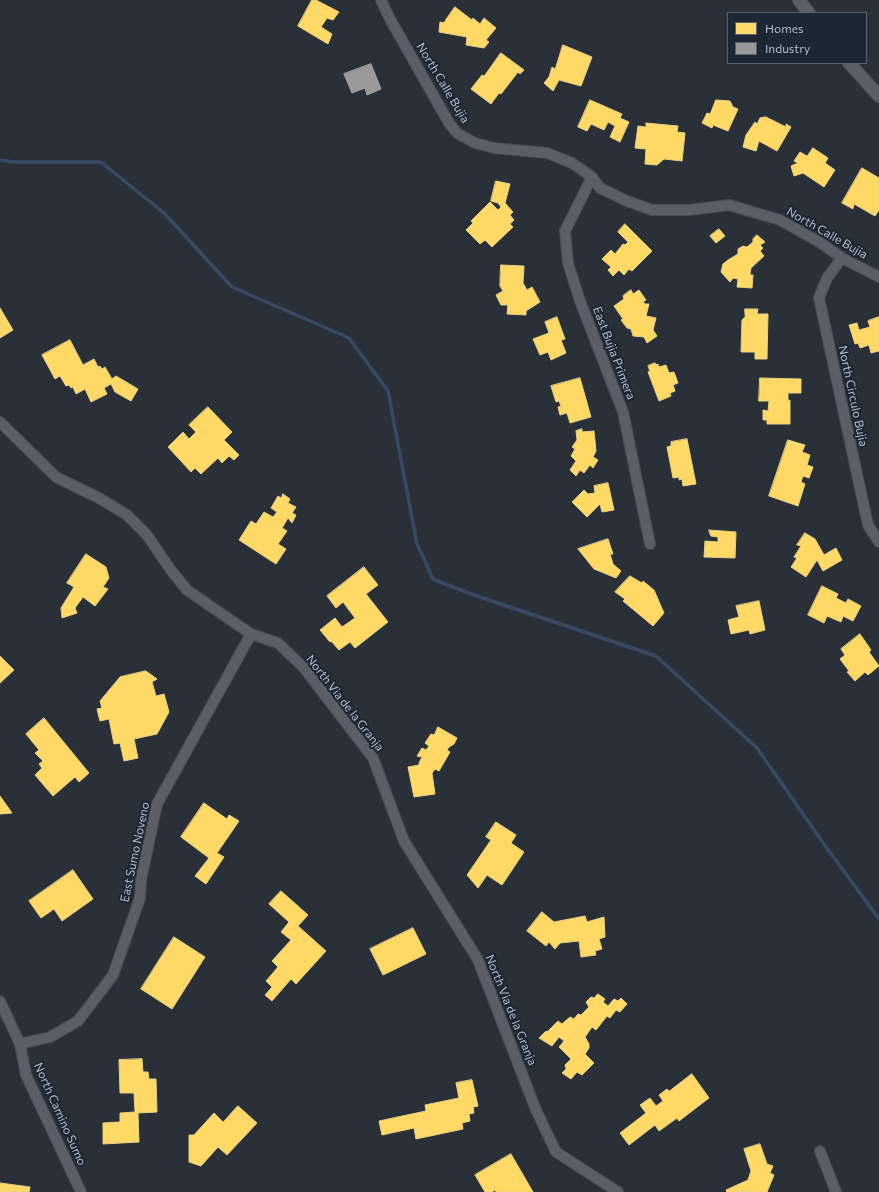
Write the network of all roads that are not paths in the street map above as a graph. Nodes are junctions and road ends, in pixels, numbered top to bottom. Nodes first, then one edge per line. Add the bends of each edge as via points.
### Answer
1 (381, 0) edge
2 (799, 0) edge
3 (808, 12) edge
4 (850, 64) edge
5 (879, 96) edge
6 (592, 177) junction
7 (842, 258) junction
8 (879, 277) edge
9 (0, 422) edge
10 (879, 542) edge
11 (650, 544) dead end
12 (251, 634) junction
13 (0, 1001) edge
14 (20, 1044) junction
15 (820, 1151) dead end
16 (81, 1192) edge
17 (618, 1192) edge
18 (836, 1192) edge

1 - 6 street, North Calle Bujia via 449,123 458,133 475,143 494,148 547,153 572,163
2 - 3 street
4 - 5 street
6 - 7 street, North Calle Bujia via 600,188 652,210 689,210 729,204 780,220
6 - 11 street, East Bujia Primera via 565,231 568,263 623,412
7 - 8 street, North Calle Bujia
7 - 10 street, North Circulo Bujia via 827,278 819,298 868,525
9 - 12 street, North Via de la Granja via 56,477 127,515 147,535 187,590
12 - 14 street, East Sumo Noveno via 157,804 141,880 140,898 113,975 78,1021 50,1037
12 - 17 street, North Via de la Granja via 278,643 304,668 373,758 404,841 478,960 536,1110 556,1152
13 - 14 street, North Camino Sumo
14 - 16 street, North Camino Sumo via 26,1075
15 - 18 street

